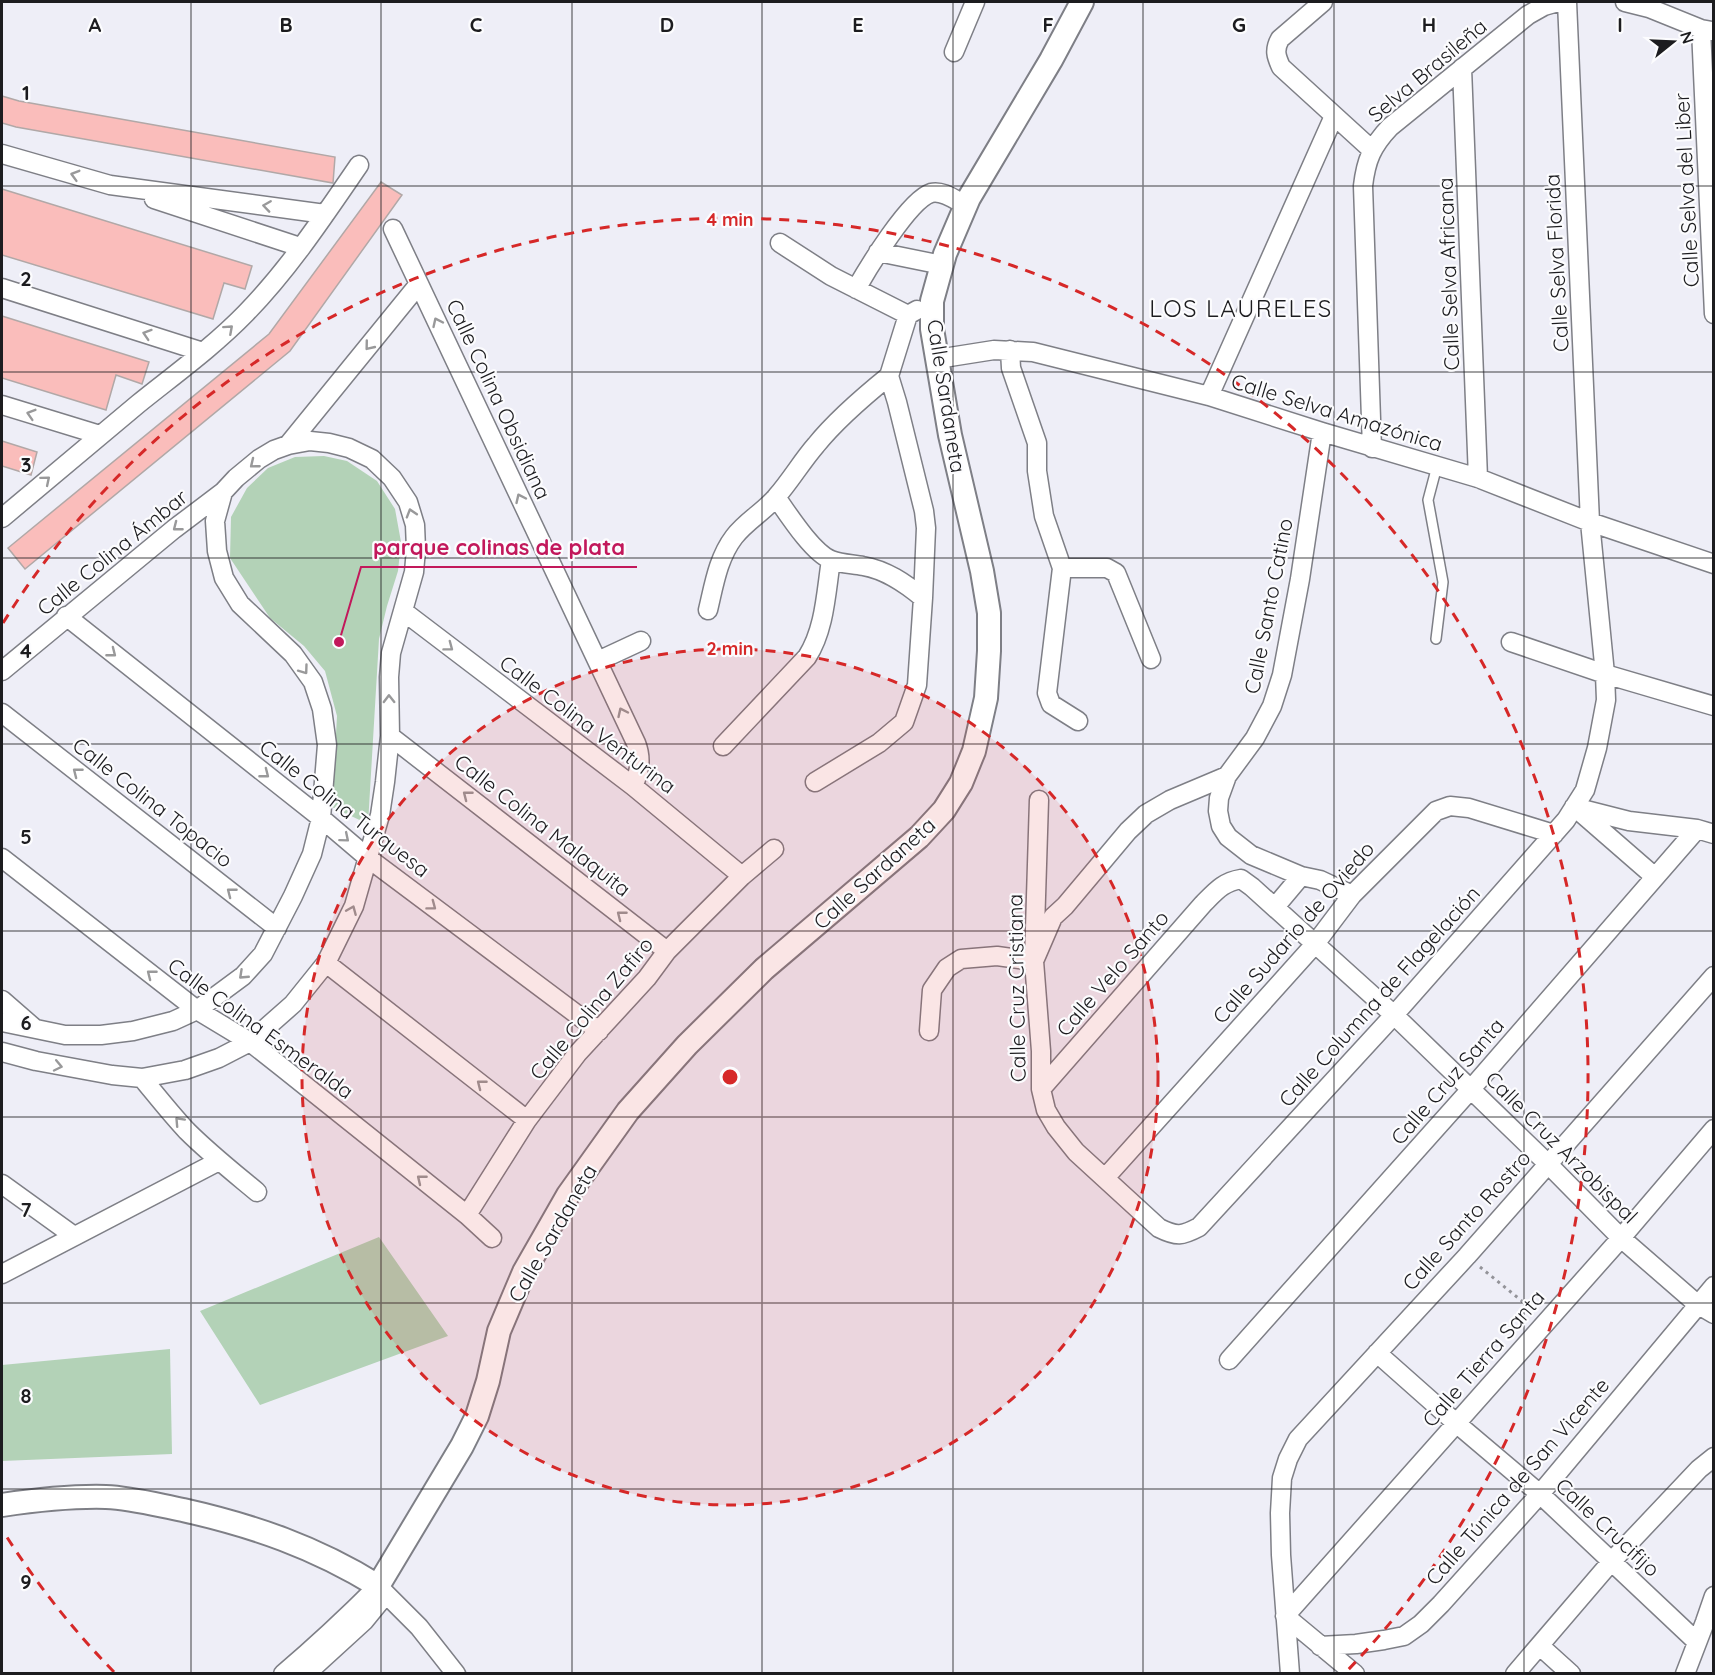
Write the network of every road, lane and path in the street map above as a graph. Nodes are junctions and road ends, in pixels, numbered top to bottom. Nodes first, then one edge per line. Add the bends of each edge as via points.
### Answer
1 (975, 2) edge
2 (1082, 2) edge
3 (1323, 2) edge
4 (1558, 2) edge
5 (1567, 2) edge
6 (1625, 2) edge
7 (1707, 30) edge
8 (954, 52) dead end
9 (1462, 68) junction
10 (1334, 116) junction
11 (1371, 150) junction
12 (2, 154) edge
13 (359, 165) dead end
14 (110, 185) junction
15 (965, 205) junction
16 (325, 214) junction
17 (393, 229) dead end
18 (780, 243) dead end
19 (300, 247) junction
20 (878, 252) junction
21 (942, 265) junction
22 (419, 284) junction
23 (2, 288) edge
24 (856, 289) junction
25 (932, 301) junction
26 (1713, 314) edge
27 (908, 315) junction
28 (1002, 350) junction
29 (203, 352) junction
30 (937, 359) junction
31 (889, 376) junction
32 (1209, 396) junction
33 (2, 405) edge
34 (1322, 432) junction
35 (100, 435) junction
36 (288, 445) junction
37 (1372, 448) junction
38 (1437, 466) junction
39 (1478, 478) junction
40 (224, 492) junction
41 (776, 497) junction
42 (2, 518) edge
43 (1590, 522) junction
44 (831, 560) junction
45 (1713, 564) edge
46 (1062, 568) junction
47 (923, 598) junction
48 (708, 610) dead end
49 (403, 611) junction
50 (66, 616) junction
51 (1436, 639) dead end
52 (641, 641) dead end
53 (1511, 642) dead end
54 (1151, 658) dead end
55 (598, 661) junction
56 (2, 671) edge
57 (1605, 674) junction
58 (1713, 706) edge
59 (2, 713) edge
60 (1078, 721) dead end
61 (390, 736) junction
62 (723, 746) dead end
63 (1227, 776) junction
64 (815, 782) dead end
65 (633, 786) junction
66 (1040, 800) dead end
67 (1574, 807) junction
68 (321, 818) junction
69 (1705, 832) edge
70 (1554, 834) junction
71 (774, 849) dead end
72 (2, 858) edge
73 (369, 858) junction
74 (742, 876) junction
75 (1302, 876) junction
76 (1655, 877) junction
77 (1219, 888) joint
78 (1352, 895) junction
79 (1275, 907) junction
80 (277, 928) junction
81 (1315, 944) junction
82 (668, 951) junction
83 (1034, 962) junction
84 (327, 963) junction
85 (1713, 976) edge
86 (2, 1000) edge
87 (197, 1011) junction
88 (1394, 1015) junction
89 (2, 1022) edge
90 (37, 1030) junction
91 (599, 1031) junction
92 (929, 1031) dead end
93 (250, 1042) junction
94 (2, 1052) edge
95 (142, 1078) junction
96 (1041, 1089) junction
97 (1471, 1089) junction
98 (527, 1120) junction
99 (1713, 1129) edge
100 (219, 1161) junction
101 (1547, 1163) junction
102 (1105, 1178) junction
103 (2, 1184) edge
104 (257, 1192) dead end
105 (467, 1215) junction
106 (1199, 1227) joint
107 (74, 1236) junction
108 (492, 1238) dead end
109 (1621, 1238) junction
110 (1467, 1256) junction
111 (2, 1274) edge
112 (1713, 1286) edge
113 (1697, 1304) junction
114 (1713, 1314) edge
115 (1546, 1321) junction
116 (1377, 1353) junction
117 (1229, 1360) dead end
118 (1456, 1423) junction
119 (1713, 1457) edge
120 (1706, 1473) edge
121 (1540, 1494) junction
122 (2, 1505) edge
123 (1611, 1562) junction
124 (382, 1590) junction
125 (1713, 1596) edge
126 (1285, 1616) junction
127 (1709, 1624) edge
128 (1697, 1642) junction
129 (1320, 1646) junction
130 (1540, 1646) junction
131 (283, 1674) edge
132 (306, 1674) edge
133 (456, 1674) edge
134 (1290, 1674) edge
135 (1355, 1674) edge
136 (1515, 1674) edge
137 (1571, 1674) edge
138 (1685, 1674) edge

1 - 8 street
2 - 15 street, Calle Sardaneta
3 - 10 street, Selva Brasileña via 1280,39 1275,52 1281,67
4 - 9 street, Selva Brasileña via 1528,15
5 - 43 street, Calle Selva Florida
6 - 7 street
7 - 26 street, Calle Selva del Liber
9 - 11 street, Selva Brasileña via 1390,127
9 - 39 street, Calle Selva Africana
10 - 11 street, Selva Brasileña
10 - 32 street
11 - 37 street via 1363,186
14 -> 12 street
13 - 16 street
16 -> 14 street
14 - 19 street
15 - 20 street via 943,193 931,193 918,201
15 - 21 street, Calle Sardaneta
16 - 19 street
17 - 22 street, Calle Colina Obsidiana
18 - 24 street
29 -> 19 street via 259,299
20 - 21 street
20 - 24 street
21 - 25 street, Calle Sardaneta
22 -> 36 street
55 -> 22 street, Calle Colina Obsidiana
29 -> 23 street
24 - 27 street
25 - 27 street
25 - 30 street, Calle Sardaneta
27 - 31 street
28 - 30 street, Calle Selva Amazónica
28 - 32 street, Calle Selva Amazónica via 1034,352
28 - 46 street via 1037,443 1044,516
29 - 35 street
30 - 124 street, Calle Sardaneta via 989,613 986,698 962,783 919,837 764,969 687,1045 628,1111 568,1195 524,1272 499,1331 477,1416
31 - 41 street via 816,444
31 - 47 street via 924,511
32 - 34 street, Calle Selva Amazónica
35 -> 33 street
34 - 37 street, Calle Selva Amazónica
34 - 63 street, Calle Santo Catino via 1282,675 1272,706 1255,738
42 -> 35 street
36 -> 40 street, Calle Colina Ámbar via 259,459
49 -> 36 street via 414,572 415,525 408,502 392,478 372,459 349,448 310,441
37 - 38 street, Calle Selva Amazónica
38 - 39 street, Calle Selva Amazónica
38 - 51 lane via 1428,500 1443,582
39 - 43 street, Calle Selva Amazónica
40 -> 50 street, Calle Colina Ámbar
40 -> 68 street via 215,521 224,578 240,604 293,654 313,682 322,710 327,745
41 - 44 street via 810,541
41 - 48 street via 735,536 718,569
43 - 45 street, Calle Selva Amazónica
43 - 57 street, Calle Selva Florida
44 - 47 street via 887,574
44 - 62 street via 814,646
46 - 54 street via 1107,568 1116,573
46 - 60 street via 1047,693 1051,704
47 - 64 street via 917,685 904,722 879,743
61 -> 49 street via 391,653
49 -> 65 street, Calle Colina Venturina
50 - 56 street, Calle Colina Ámbar
50 -> 68 street, Calle Colina Turquesa
52 - 55 street
53 - 57 street
65 -> 55 street, Calle Colina Obsidiana via 640,768 639,751
57 - 58 street
57 - 67 street, Calle Columna de Flagelación via 1597,748 1585,790
80 -> 59 street, Calle Colina Topacio
61 - 73 street via 386,782
82 -> 61 street, Calle Colina Malaquita
63 - 75 street via 1218,811 1228,837 1251,855
63 - 83 street via 1170,800 1128,831 1053,917
65 - 74 street, Calle Colina Venturina
66 - 83 street, Calle Cruz Cristiana
67 - 69 street
67 - 70 street, Calle Columna de Flagelación
67 - 76 street
68 -> 73 street, Calle Colina Turquesa
68 - 80 street via 312,854
69 - 76 street, Calle Cruz Santa
70 - 78 street, Calle Sudario de Oviedo via 1450,806 1424,821
70 - 88 street, Calle Columna de Flagelación
71 - 74 street, Calle Colina Zafiro
87 -> 72 street, Calle Colina Esmeralda
84 -> 73 street via 354,906
73 -> 91 street, Calle Colina Turquesa
74 - 82 street, Calle Colina Zafiro
75 - 78 street
75 - 79 street
76 - 97 street, Calle Cruz Santa
77 - 79 street, Calle Cruz Arzobispal via 1241,879
77 - 96 street, Calle Velo Santo
78 - 81 street, Calle Sudario de Oviedo
79 - 81 street, Calle Cruz Arzobispal
80 -> 87 street via 263,954 243,976
81 - 88 street, Calle Cruz Arzobispal
81 - 102 street, Calle Sudario de Oviedo
82 - 91 street, Calle Colina Zafiro
83 - 92 street via 997,956 961,958 947,968 932,990
83 - 96 street, Calle Cruz Cristiana
84 - 93 street via 293,1004
98 -> 84 street
85 - 101 street, Calle Santo Rostro
86 - 90 street
87 - 90 street via 173,1021 101,1035
87 - 93 street, Calle Colina Esmeralda
88 - 97 street, Calle Cruz Arzobispal
88 - 106 street, Calle Columna de Flagelación
89 - 90 street
91 - 98 street, Calle Colina Zafiro
93 - 95 street via 185,1070
105 -> 93 street, Calle Colina Esmeralda
94 -> 95 street via 112,1076
100 -> 95 street
96 - 102 street, Calle Cruz Cristiana via 1046,1110 1056,1127
97 - 101 street, Calle Cruz Arzobispal
97 - 117 street, Calle Cruz Santa
98 - 105 street, Calle Colina Zafiro
99 - 109 street, Calle Tierra Santa
100 - 104 street
100 - 107 street
101 - 109 street, Calle Cruz Arzobispal
101 - 110 street, Calle Santo Rostro
102 - 106 street, Calle Cruz Cristiana via 1159,1228 1172,1235 1185,1235
103 - 107 street
105 - 108 street, Calle Colina Esmeralda
107 - 111 street
109 - 113 street, Calle Cruz Arzobispal
109 - 115 street, Calle Tierra Santa
110 - 115 path
110 - 116 street, Calle Santo Rostro
112 - 113 street, Calle Túnica de San Vicente
113 - 114 street, Calle Cruz Arzobispal
113 - 121 street, Calle Túnica de San Vicente
115 - 118 street, Calle Tierra Santa
116 - 118 street, Calle Crucifijo
116 - 126 street, Calle Santo Rostro via 1298,1439 1288,1459 1282,1478 1280,1534
118 - 121 street, Calle Crucifijo
118 - 126 street, Calle Tierra Santa
119 - 120 street
120 - 123 street
121 - 123 street, Calle Crucifijo
121 - 129 street, Calle Túnica de San Vicente via 1441,1605 1404,1636
122 - 124 street via 77,1496 138,1500 231,1521 290,1541 351,1569
123 - 128 street, Calle Crucifijo
123 - 130 street
124 - 131 street
124 - 132 street via 364,1621
124 - 133 street via 419,1627
125 - 127 street
126 - 129 street
126 - 134 street, Calle Santo Rostro
127 - 128 street
128 - 138 street
129 - 135 street
130 - 136 street
130 - 137 street

